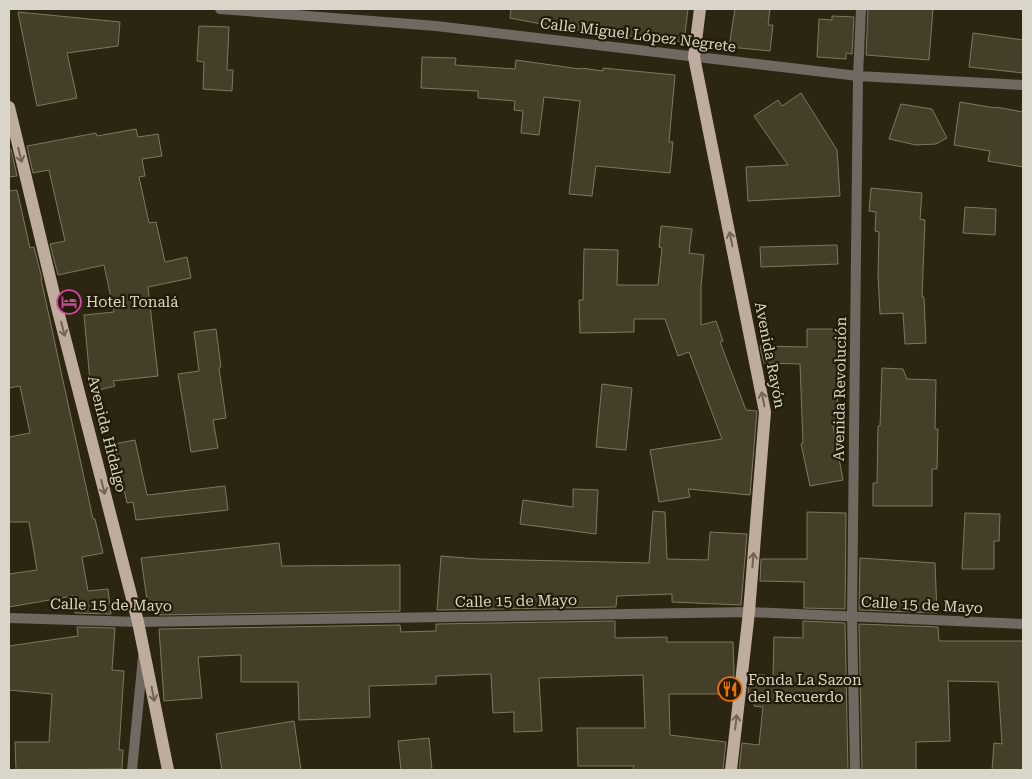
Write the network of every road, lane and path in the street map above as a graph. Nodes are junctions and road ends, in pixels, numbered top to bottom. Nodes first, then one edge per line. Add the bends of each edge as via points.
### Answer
1 (220, 9) edge
2 (700, 9) edge
3 (861, 9) edge
4 (694, 57) junction
5 (858, 76) junction
6 (1023, 85) edge
7 (9, 107) edge
8 (749, 612) junction
9 (852, 616) junction
10 (9, 618) edge
11 (138, 622) junction
12 (1023, 624) edge
13 (144, 646) junction
14 (132, 770) edge
15 (168, 770) edge
16 (731, 770) edge
17 (855, 770) edge

1 - 4 street, Calle Miguel López Negrete via 436,26
2 - 4 main road, Avenida Rayón
3 - 5 street, Avenida Revolución
4 - 5 street, Calle Miguel López Negrete
8 -> 4 main road, Avenida Rayón via 765,412
5 - 6 street, Calle Miguel López Negrete
5 - 9 street, Avenida Revolución
7 -> 11 main road, Avenida Hidalgo
8 - 9 street, Calle 15 de Mayo
8 - 11 street, Calle 15 de Mayo
16 -> 8 main road, Avenida Rayón
9 - 12 street, Calle 15 de Mayo
9 - 17 street, Avenida Revolución
10 - 11 street, Calle 15 de Mayo
11 - 13 main road, Avenida Hidalgo
13 - 14 street
13 -> 15 main road, Avenida Hidalgo

